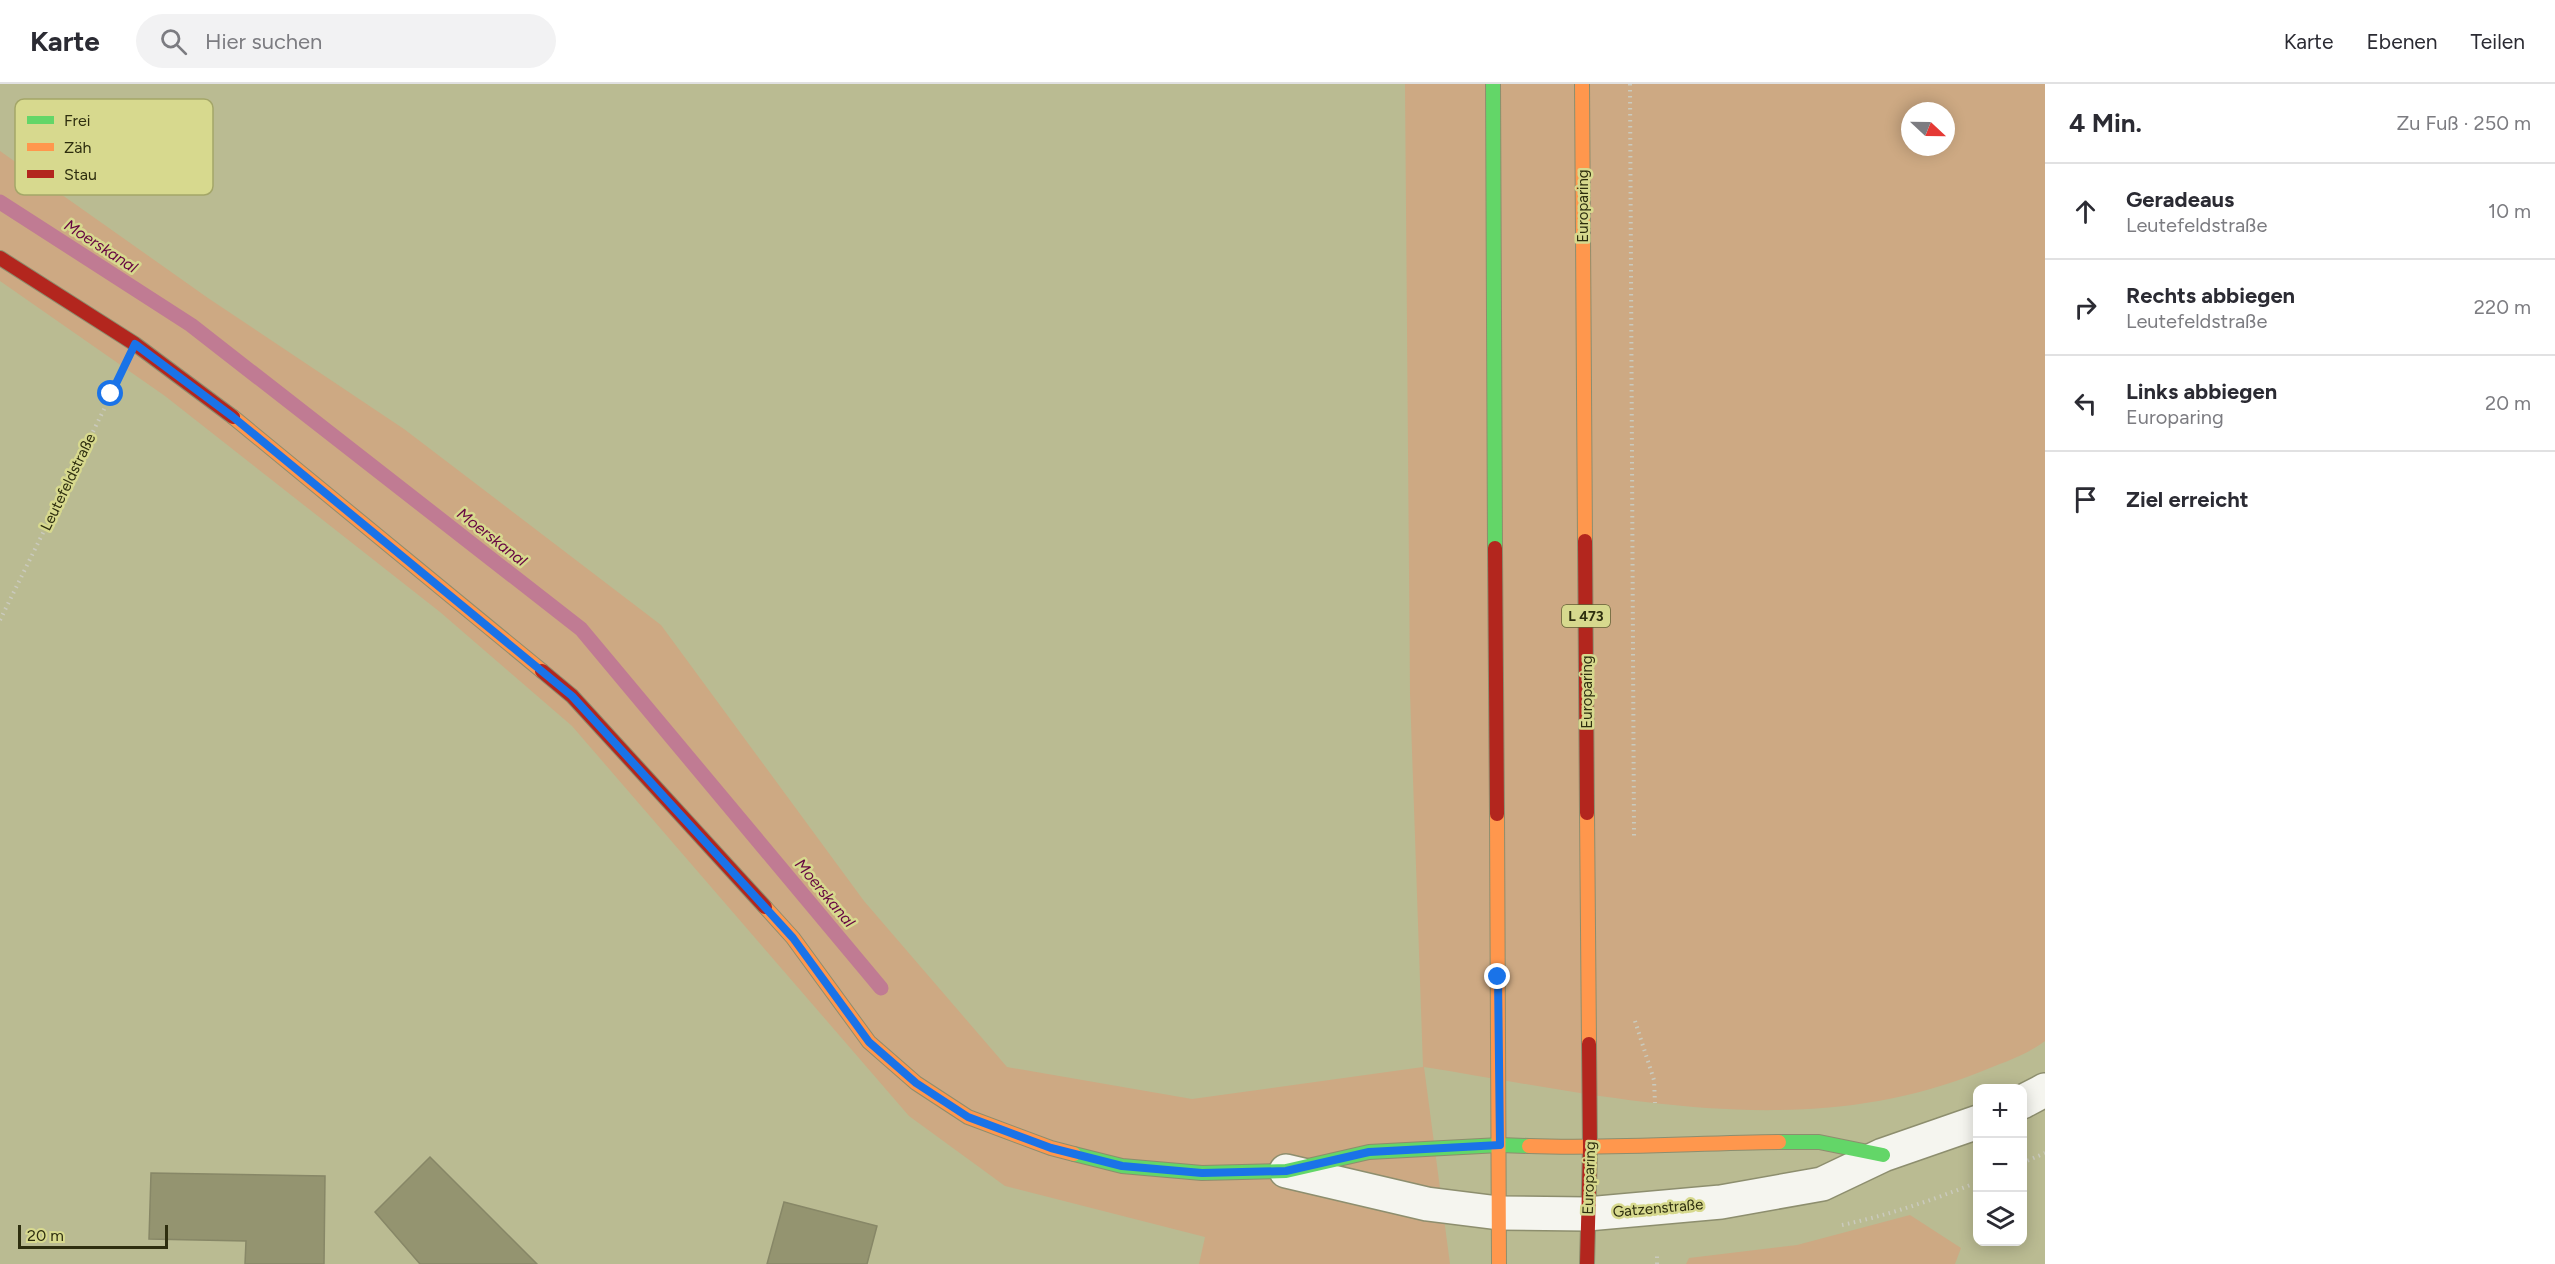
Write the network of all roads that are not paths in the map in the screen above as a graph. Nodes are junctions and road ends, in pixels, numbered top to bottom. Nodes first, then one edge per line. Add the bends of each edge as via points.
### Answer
1 (1493, 84) edge
2 (1582, 84) edge
3 (0, 258) edge
4 (2045, 1090) edge
5 (2027, 1099) edge
6 (1973, 1123) edge
7 (1500, 1145) junction
8 (1590, 1148) junction
9 (1882, 1155) junction
10 (1286, 1171) junction
11 (1499, 1213) junction
12 (1587, 1214) junction
13 (1499, 1264) edge
14 (1587, 1264) edge

1 - 7 main road
2 - 8 main road, Europaring / L 473
3 - 10 main road via 135,344 233,417 572,696 793,938 869,1042 916,1083 968,1117 1051,1148 1122,1166 1202,1173
4 - 5 street
6 - 9 street, Gatzenstraße
7 - 8 main road
7 - 10 main road via 1369,1152
7 - 11 main road
8 - 9 main road via 1819,1142
8 - 12 main road, Europaring / L 473
9 - 12 street, Gatzenstraße via 1822,1184 1721,1202
10 - 11 street, Gatzenstraße via 1427,1204
11 - 12 street, Gatzenstraße
11 - 13 main road
12 - 14 main road, Europaring / L 473

